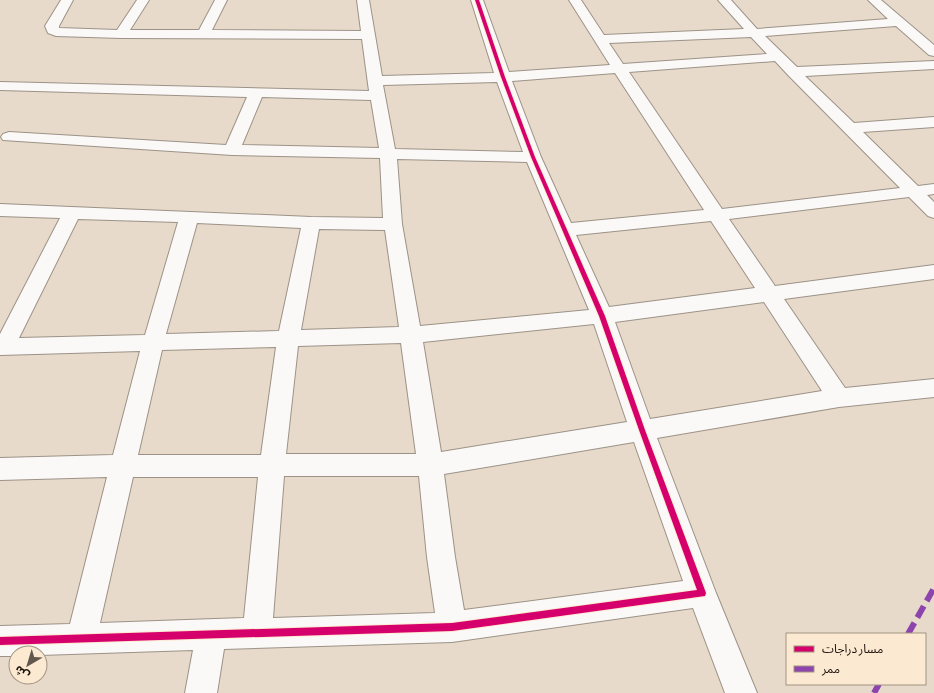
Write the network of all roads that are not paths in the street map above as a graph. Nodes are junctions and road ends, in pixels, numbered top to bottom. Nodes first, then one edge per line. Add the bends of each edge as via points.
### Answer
1 (67, 0) edge
2 (143, 0) edge
3 (221, 0) edge
4 (363, 0) edge
5 (477, 0) edge
6 (575, 0) edge
7 (724, 0) edge
8 (874, 0) edge
9 (900, 22) junction
10 (754, 33) junction
11 (121, 34) junction
12 (204, 34) junction
13 (368, 35) junction
14 (600, 39) junction
15 (934, 52) edge
16 (778, 57) junction
17 (934, 65) edge
18 (620, 70) junction
19 (793, 72) junction
20 (503, 77) junction
21 (0, 86) edge
22 (376, 89) junction
23 (256, 93) junction
24 (934, 122) edge
25 (850, 128) junction
26 (9, 137) dead end
27 (232, 150) junction
28 (388, 155) junction
29 (533, 157) junction
30 (934, 189) edge
31 (913, 192) junction
32 (0, 210) edge
33 (934, 212) edge
34 (72, 213) junction
35 (717, 215) junction
36 (189, 217) junction
37 (311, 224) junction
38 (393, 224) junction
39 (565, 230) junction
40 (934, 272) edge
41 (769, 294) junction
42 (602, 316) junction
43 (411, 335) junction
44 (288, 339) junction
45 (152, 343) junction
46 (2, 347) edge
47 (934, 388) edge
48 (839, 398) junction
49 (642, 430) junction
50 (272, 465) junction
51 (430, 465) junction
52 (122, 466) junction
53 (0, 469) edge
54 (702, 593) junction
55 (452, 627) junction
56 (257, 633) junction
57 (211, 634) junction
58 (81, 638) junction
59 (0, 641) edge
60 (201, 693) edge
61 (741, 693) edge

1 - 11 street via 52,26 56,32
2 - 11 street
3 - 12 street
4 - 13 street
5 - 20 street
6 - 14 street
7 - 10 street
8 - 9 street
9 - 10 street
9 - 15 street
10 - 14 street
10 - 16 street
11 - 12 street
12 - 13 street
13 - 22 street
14 - 18 street
16 - 18 street
16 - 19 street
17 - 19 street
18 - 20 street
18 - 35 street
19 - 25 street
20 - 22 street
20 - 29 street
21 - 23 street
22 - 23 street
22 - 28 street
23 - 27 street
24 - 25 street
25 - 31 street
26 - 27 street
27 - 28 street
28 - 29 street
28 - 38 street
29 - 39 street
30 - 31 street
31 - 33 street
31 - 35 street
32 - 34 street
34 - 36 street
34 - 46 street
35 - 39 street
35 - 41 street
36 - 37 street
36 - 45 street
37 - 38 street
37 - 44 street
38 - 43 street
39 - 42 street
40 - 41 street
41 - 42 street
41 - 48 street
42 - 43 street
42 - 49 street
43 - 44 street
43 - 51 street
44 - 45 street
44 - 50 street
45 - 46 street
45 - 52 street
47 - 48 street
48 - 49 street
49 - 51 street
49 - 54 street
50 - 51 street
50 - 52 street
50 - 56 street
51 - 55 street
52 - 53 street
52 - 58 street
54 - 55 street
54 - 61 street
55 - 56 street
56 - 57 street
57 - 58 street
57 - 60 street
58 - 59 street

